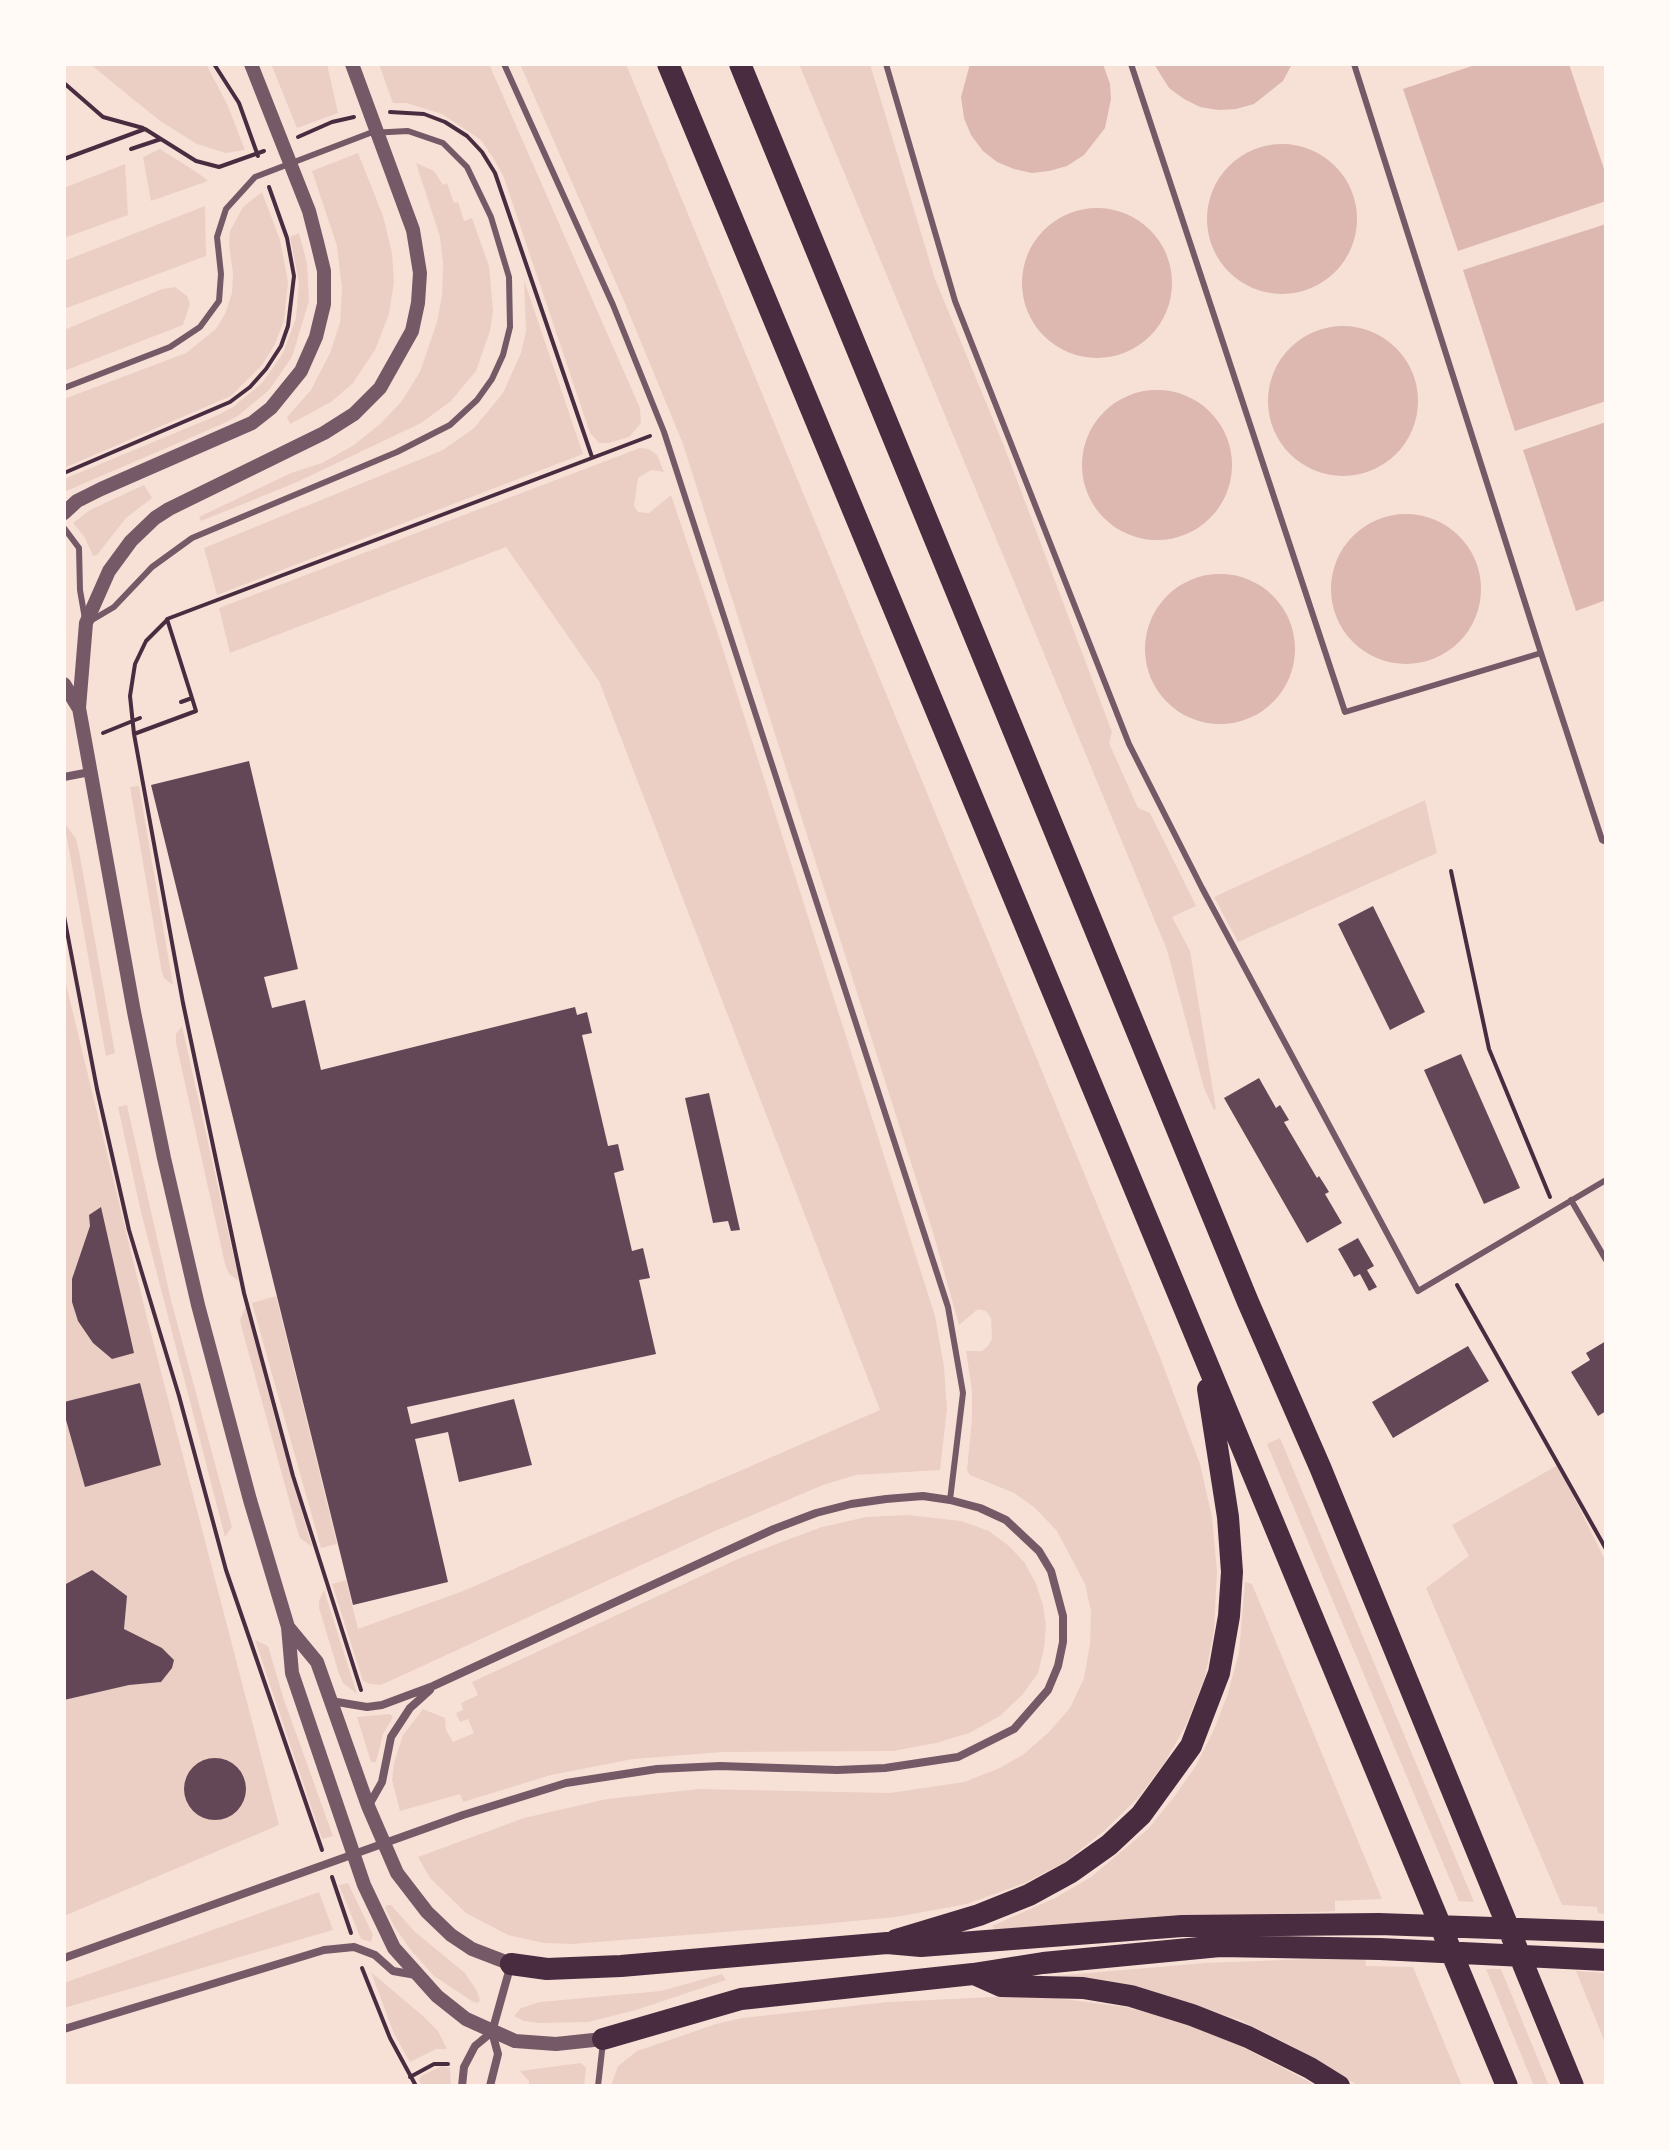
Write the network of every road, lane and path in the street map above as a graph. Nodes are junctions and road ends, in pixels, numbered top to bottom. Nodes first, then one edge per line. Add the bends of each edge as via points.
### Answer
1 (214, 64) edge
2 (251, 64) edge
3 (504, 64) edge
4 (668, 64) edge
5 (740, 64) edge
6 (886, 64) edge
7 (1131, 64) edge
8 (1354, 64) edge
9 (354, 70) edge
10 (64, 83) edge
11 (239, 103) dead end
12 (145, 129) dead end
13 (161, 139) dead end
14 (131, 149) dead end
15 (287, 238) dead end
16 (64, 388) edge
17 (664, 432) junction
18 (64, 473) edge
19 (64, 513) edge
20 (64, 528) edge
21 (167, 619) junction
22 (86, 623) junction
23 (1541, 653) junction
24 (64, 684) edge
25 (192, 698) junction
26 (181, 702) dead end
27 (79, 708) junction
28 (134, 734) junction
29 (90, 772) junction
30 (64, 777) edge
31 (1606, 842) edge
32 (1451, 871) dead end
33 (64, 916) edge
34 (1606, 1180) edge
35 (1571, 1200) junction
36 (1555, 1209) junction
37 (1606, 1260) edge
38 (1450, 1273) junction
39 (1204, 1358) junction
40 (950, 1500) junction
41 (1606, 1549) edge
42 (288, 1627) junction
43 (433, 1686) junction
44 (331, 1701) junction
45 (367, 1707) junction
46 (368, 1806) junction
47 (325, 1859) dead end
48 (330, 1874) dead end
49 (1606, 1932) edge
50 (887, 1943) junction
51 (354, 1947) junction
52 (64, 1958) edge
53 (1606, 1960) edge
54 (511, 1964) junction
55 (973, 1974) junction
56 (416, 1975) junction
57 (64, 2029) edge
58 (492, 2032) junction
59 (603, 2039) junction
60 (464, 2067) junction
61 (410, 2077) junction
62 (416, 2086) edge
63 (462, 2086) edge
64 (490, 2086) edge
65 (598, 2086) edge
66 (1339, 2086) edge
67 (1507, 2086) edge
68 (1573, 2086) edge

1 - 11 path
2 - 19 street via 309,211 324,271 316,337 301,371 252,423 101,489
3 - 17 lane
4 - 39 highway
5 - 68 highway
6 - 38 lane via 955,301 1129,744 1418,1291
7 - 23 lane via 1345,712
8 - 23 lane
9 - 22 street via 413,230 420,273 412,331 380,388 354,414 155,518 109,571
10 - 12 path via 103,117
13 - 14 path
15 - 18 path via 294,276 288,326 281,346 250,387 209,413
16 - 22 lane via 170,347 200,327 219,301 217,237 226,209 255,177 370,133 408,131 443,143 467,167 491,217 509,277 510,327 503,355 477,400 450,425 397,452 192,538 152,567 114,607
17 - 21 path
17 - 40 lane via 948,1307 963,1393
20 - 22 lane via 79,548
21 - 25 path
21 - 28 path via 146,641 135,664 130,696
22 - 27 street
23 - 31 lane
24 - 27 street
25 - 26 path
25 - 28 path via 196,711
27 - 29 street
28 - 45 path via 244,1293 311,1535
29 - 30 street
29 - 42 street via 167,1173 210,1350
32 - 36 path via 1489,1049
33 - 47 path via 129,1230 226,1570
34 - 35 lane
35 - 36 lane
35 - 37 lane
36 - 38 lane
38 - 41 path
39 - 50 highway via 1232,1572 1219,1673 1191,1746 1141,1815 1071,1872 979,1915
39 - 67 highway
40 - 43 street via 886,1499 816,1513
40 - 52 street via 1006,1520 1023,1534 1039,1551 1059,1594 1063,1629 1058,1666 1048,1690 1014,1729 958,1757 925,1763 837,1770 657,1769 566,1783
42 - 44 street via 317,1662
42 - 56 street via 292,1673 364,1885 394,1948
43 - 45 street
43 - 46 street via 391,1737 382,1782
44 - 45 street
44 - 46 street
46 - 54 street via 397,1873 427,1912 472,1949
48 - 51 path
49 - 50 highway via 1379,1924 1182,1926 921,1946
50 - 54 highway via 665,1964 547,1969
51 - 56 street via 375,1955 393,1971
51 - 57 street via 324,1950
51 - 61 path
53 - 55 highway via 1220,1946
54 - 58 street
55 - 59 highway via 741,1999
55 - 66 highway via 1001,1986 1083,1988 1131,1996 1248,2037
56 - 58 street via 466,2019
58 - 59 street via 537,2043
58 - 60 street via 475,2046
58 - 64 street via 498,2054
59 - 65 lane
60 - 61 path via 440,2062
60 - 63 street
61 - 62 path

